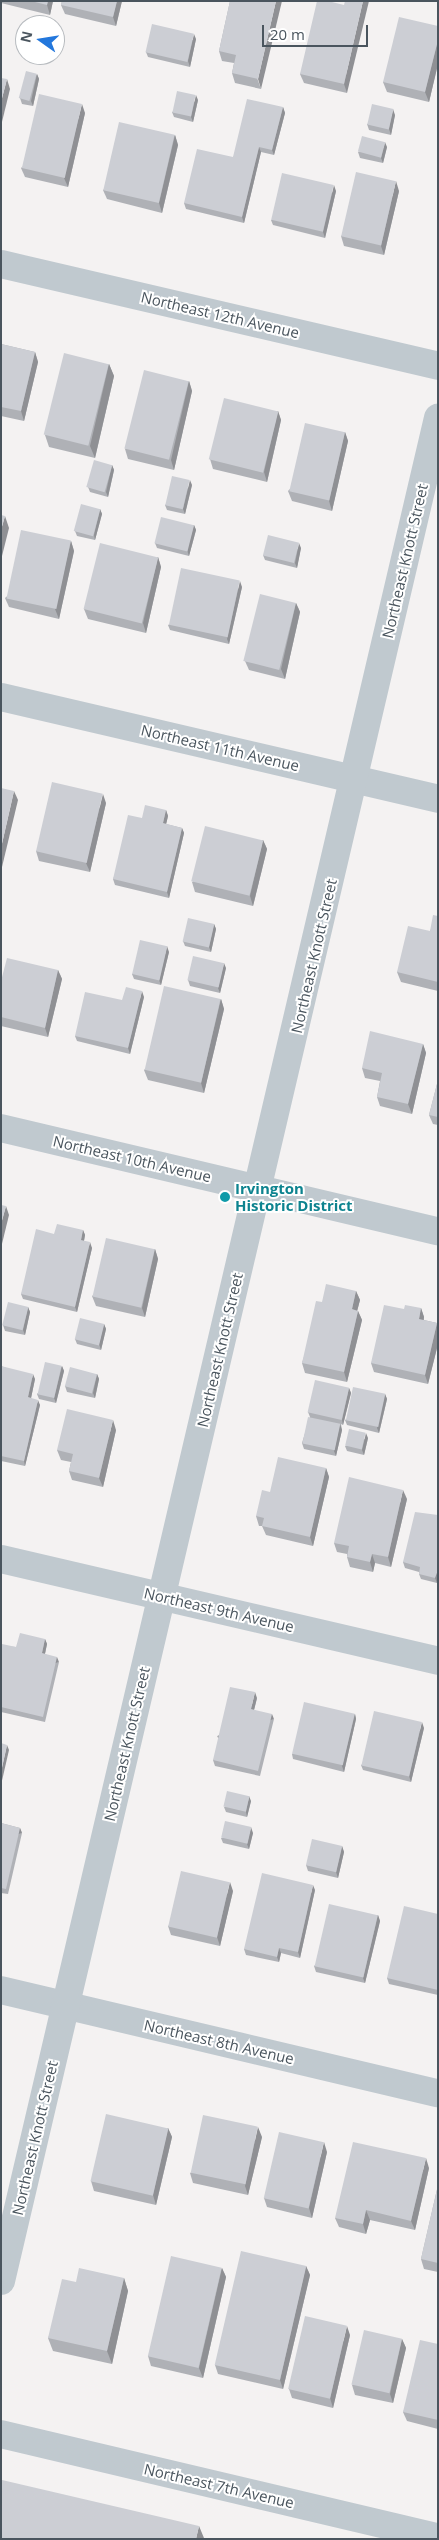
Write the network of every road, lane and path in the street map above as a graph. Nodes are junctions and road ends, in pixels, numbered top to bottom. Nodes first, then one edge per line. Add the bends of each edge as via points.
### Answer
1 (1, 264) edge
2 (438, 366) edge
3 (438, 418) edge
4 (1, 696) edge
5 (355, 780) junction
6 (438, 799) edge
7 (1, 1128) edge
8 (259, 1189) junction
9 (438, 1231) edge
10 (1, 1559) edge
11 (162, 1597) junction
12 (438, 1661) edge
13 (1, 1990) edge
14 (66, 2006) junction
15 (438, 2092) edge
16 (7, 2228) edge
17 (1, 2281) edge
18 (1, 2434) edge
19 (437, 2537) edge

1 - 2 street, Northeast 12th Avenue
3 - 5 street, Northeast Knott Street
4 - 5 street, Northeast 11th Avenue
5 - 6 street, Northeast 11th Avenue
5 - 8 street, Northeast Knott Street
7 - 8 street, Northeast 10th Avenue
8 - 9 street, Northeast 10th Avenue
8 - 11 street, Northeast Knott Street
10 - 11 street, Northeast 9th Avenue
11 - 12 street, Northeast 9th Avenue
11 - 14 street, Northeast Knott Street
13 - 14 street, Northeast 8th Avenue
14 - 15 street, Northeast 8th Avenue
14 - 16 street, Northeast Knott Street
16 - 17 street, Northeast Knott Street
18 - 19 street, Northeast 7th Avenue

